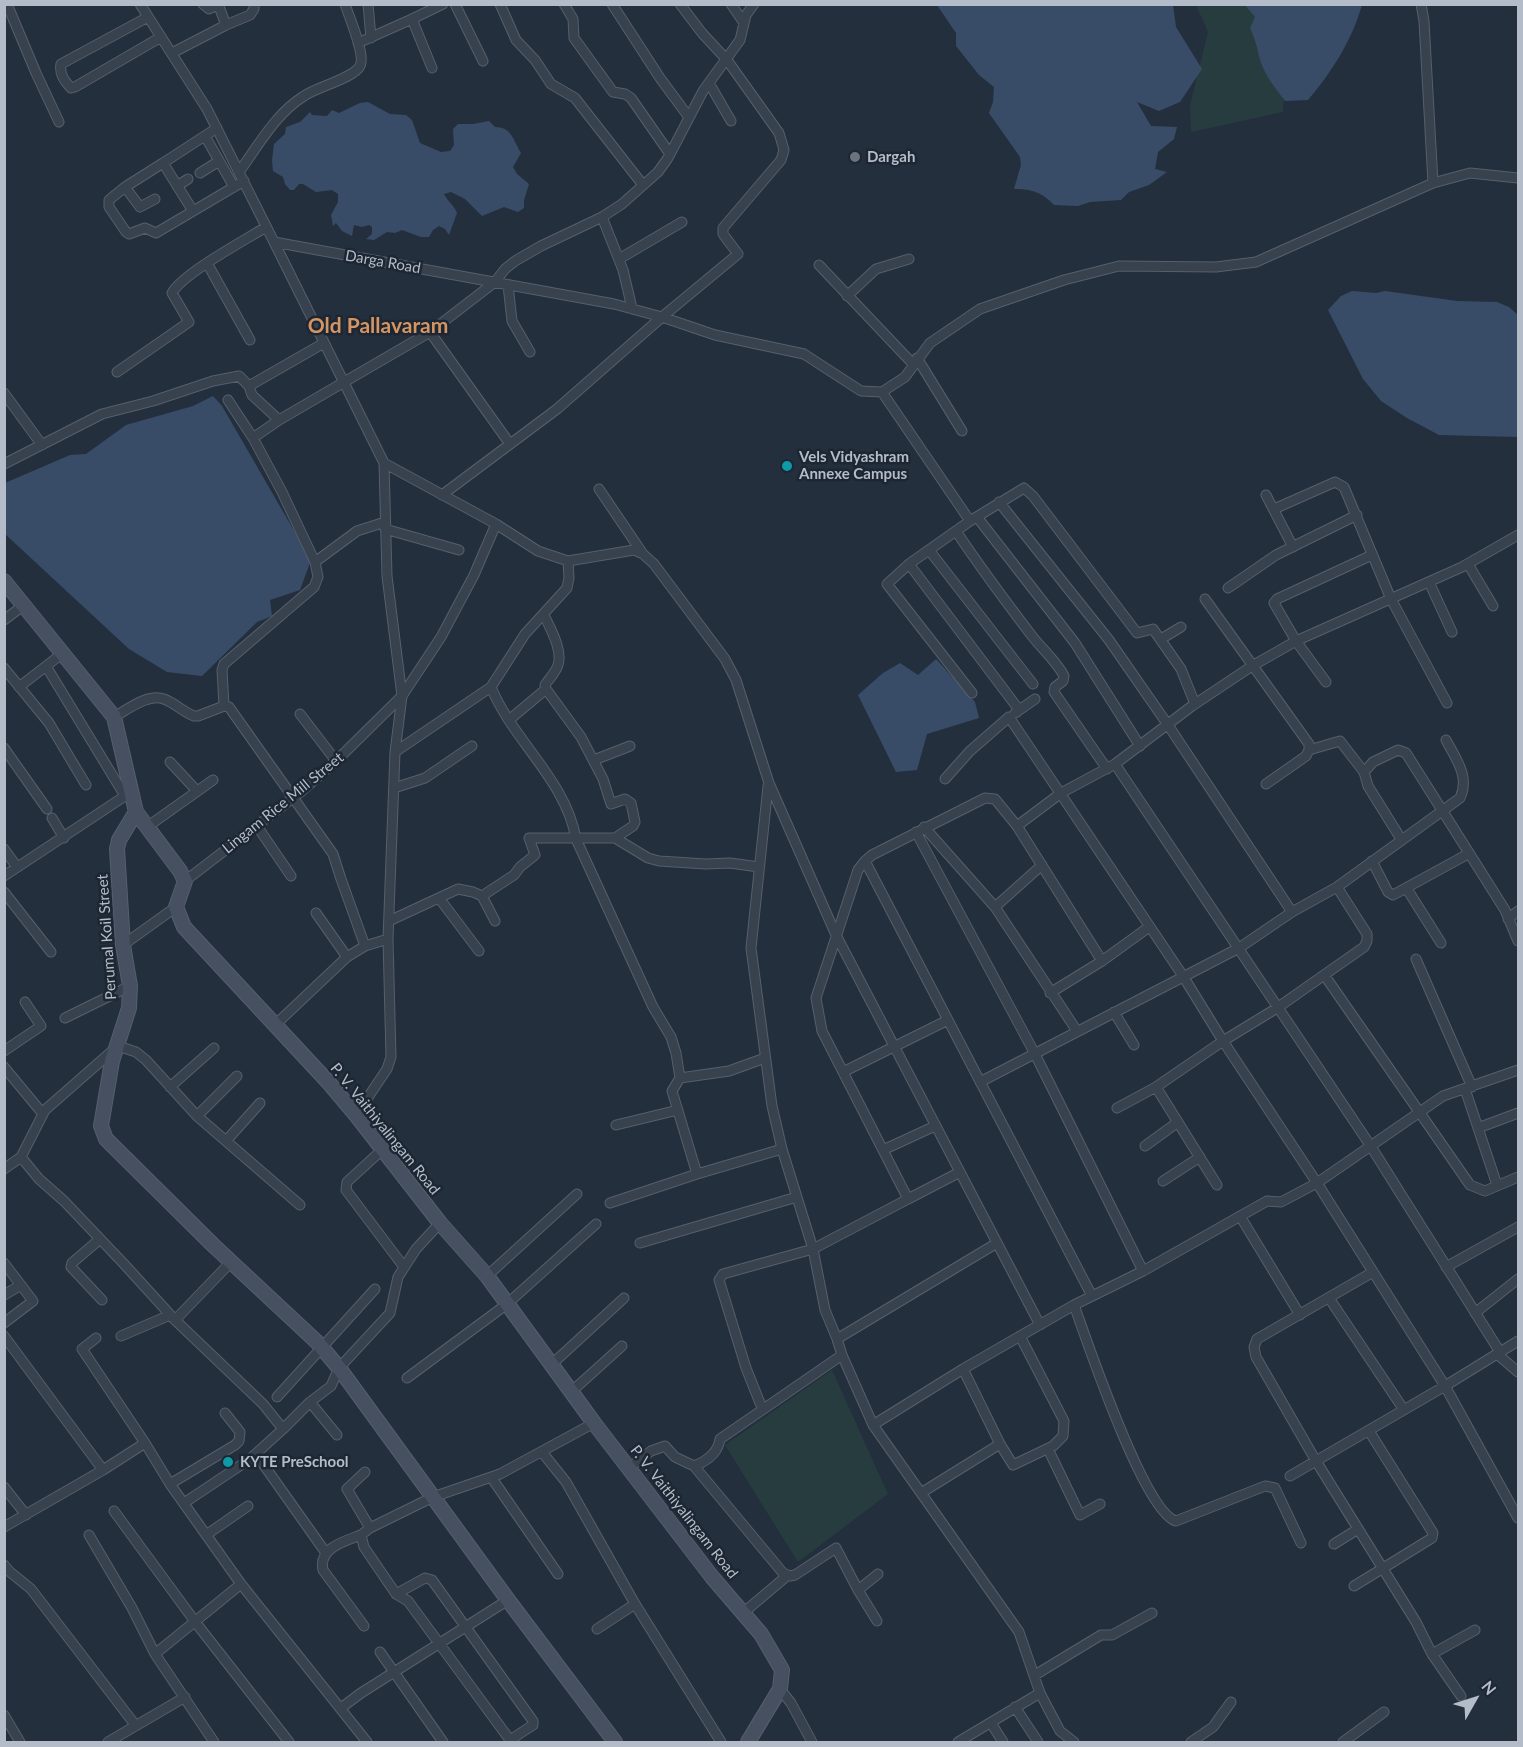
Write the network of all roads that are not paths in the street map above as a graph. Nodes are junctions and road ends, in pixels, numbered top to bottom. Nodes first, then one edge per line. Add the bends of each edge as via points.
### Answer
1 (7, 4) edge
2 (140, 4) edge
3 (203, 4) edge
4 (254, 4) edge
5 (345, 4) edge
6 (368, 4) edge
7 (443, 4) edge
8 (455, 4) edge
9 (500, 4) edge
10 (564, 4) edge
11 (612, 4) edge
12 (680, 4) edge
13 (731, 4) edge
14 (754, 4) edge
15 (1421, 4) edge
16 (218, 5) edge
17 (148, 17) junction
18 (412, 19) junction
19 (744, 23) junction
20 (226, 25) junction
21 (161, 37) junction
22 (371, 38) junction
23 (358, 43) junction
24 (172, 53) junction
25 (727, 60) junction
26 (483, 61) dead end
27 (432, 68) dead end
28 (709, 83) junction
29 (688, 116) junction
30 (731, 121) dead end
31 (58, 122) dead end
32 (217, 128) junction
33 (205, 136) junction
34 (670, 154) junction
35 (219, 161) junction
36 (163, 164) junction
37 (200, 173) dead end
38 (242, 177) junction
39 (1518, 178) edge
40 (188, 179) dead end
41 (1433, 183) junction
42 (643, 185) junction
43 (177, 186) junction
44 (126, 187) junction
45 (234, 187) junction
46 (155, 199) dead end
47 (193, 211) junction
48 (602, 217) junction
49 (682, 222) dead end
50 (266, 227) junction
51 (274, 242) junction
52 (619, 259) junction
53 (909, 259) dead end
54 (207, 263) junction
55 (819, 265) dead end
56 (495, 282) junction
57 (508, 285) junction
58 (847, 296) junction
59 (632, 308) junction
60 (662, 317) junction
61 (430, 333) junction
62 (250, 340) dead end
63 (324, 343) junction
64 (530, 352) dead end
65 (915, 361) junction
66 (117, 372) dead end
67 (343, 382) junction
68 (249, 386) junction
69 (882, 392) junction
70 (4, 393) edge
71 (228, 400) dead end
72 (279, 420) junction
73 (962, 431) dead end
74 (253, 438) junction
75 (510, 444) junction
76 (42, 445) junction
77 (384, 463) junction
78 (4, 464) edge
79 (599, 489) dead end
80 (442, 495) junction
81 (1266, 495) dead end
82 (999, 502) junction
83 (1274, 509) junction
84 (1357, 515) junction
85 (974, 519) junction
86 (496, 524) junction
87 (385, 525) junction
88 (956, 531) junction
89 (1518, 535) edge
90 (1293, 547) junction
91 (459, 550) dead end
92 (929, 550) junction
93 (643, 554) junction
94 (1372, 555) junction
95 (568, 561) junction
96 (315, 562) junction
97 (909, 564) junction
98 (1468, 564) junction
99 (4, 581) edge
100 (1429, 582) junction
101 (1228, 588) dead end
102 (1206, 599) dead end
103 (1391, 599) junction
104 (24, 605) junction
105 (1493, 606) dead end
106 (544, 615) junction
107 (4, 620) edge
108 (1180, 627) dead end
109 (1452, 632) dead end
110 (1161, 639) junction
111 (1296, 641) junction
112 (63, 653) junction
113 (46, 666) junction
114 (1252, 666) junction
115 (4, 668) edge
116 (1326, 682) dead end
117 (1033, 684) dead end
118 (19, 687) junction
119 (491, 687) junction
120 (546, 689) junction
121 (972, 693) dead end
122 (402, 696) junction
123 (1035, 699) dead end
124 (1447, 703) dead end
125 (1196, 704) junction
126 (224, 706) junction
127 (300, 714) dead end
128 (1013, 715) junction
129 (114, 717) junction
130 (509, 720) junction
131 (1168, 725) junction
132 (1446, 740) dead end
133 (471, 746) dead end
134 (630, 746) dead end
135 (1140, 746) junction
136 (4, 748) edge
137 (1309, 750) junction
138 (395, 752) junction
139 (594, 760) junction
140 (336, 761) junction
141 (170, 762) dead end
142 (1111, 766) junction
143 (1364, 772) junction
144 (945, 779) dead end
145 (213, 780) dead end
146 (769, 783) junction
147 (1266, 784) dead end
148 (86, 785) dead end
149 (394, 788) junction
150 (197, 791) junction
151 (1061, 793) junction
152 (128, 794) junction
153 (292, 798) junction
154 (136, 812) junction
155 (1442, 812) junction
156 (257, 826) junction
157 (1017, 826) junction
158 (147, 827) junction
159 (920, 830) junction
160 (64, 838) junction
161 (615, 838) junction
162 (576, 839) junction
163 (1401, 839) junction
164 (4, 849) edge
165 (1468, 854) junction
166 (865, 861) junction
167 (1372, 861) junction
168 (1042, 865) junction
169 (17, 867) junction
170 (759, 867) junction
171 (4, 876) edge
172 (291, 876) dead end
173 (185, 881) junction
174 (1336, 887) junction
175 (1407, 889) junction
176 (4, 892) edge
177 (482, 897) junction
178 (439, 898) junction
179 (176, 907) junction
180 (995, 907) junction
181 (1518, 911) edge
182 (1292, 912) junction
183 (316, 914) dead end
184 (1508, 919) junction
185 (389, 921) junction
186 (495, 921) dead end
187 (1149, 927) junction
188 (836, 936) junction
189 (388, 939) junction
190 (1518, 941) edge
191 (1441, 943) dead end
192 (123, 945) junction
193 (365, 946) junction
194 (1239, 948) junction
195 (479, 951) dead end
196 (51, 952) dead end
197 (347, 957) junction
198 (1416, 958) dead end
199 (1102, 961) junction
200 (1183, 976) junction
201 (1325, 976) junction
202 (130, 986) junction
203 (1050, 993) junction
204 (25, 1002) dead end
205 (1277, 1008) junction
206 (1114, 1012) junction
207 (65, 1018) dead end
208 (948, 1020) junction
209 (275, 1025) junction
210 (1077, 1031) junction
211 (1223, 1041) junction
212 (1134, 1045) dead end
213 (118, 1046) junction
214 (894, 1046) junction
215 (214, 1048) dead end
216 (4, 1051) edge
217 (1035, 1054) junction
218 (765, 1058) junction
219 (4, 1067) edge
220 (1518, 1070) edge
221 (843, 1072) junction
222 (237, 1076) dead end
223 (680, 1078) junction
224 (980, 1082) junction
225 (170, 1087) junction
226 (1156, 1088) junction
227 (1468, 1088) junction
228 (260, 1103) dead end
229 (1117, 1108) dead end
230 (678, 1110) junction
231 (1419, 1111) junction
232 (1518, 1113) edge
233 (43, 1114) junction
234 (356, 1115) junction
235 (197, 1116) junction
236 (1178, 1122) junction
237 (616, 1125) dead end
238 (935, 1126) junction
239 (1478, 1128) junction
240 (226, 1141) junction
241 (1145, 1146) dead end
242 (1370, 1146) junction
243 (383, 1149) junction
244 (782, 1149) junction
245 (883, 1150) junction
246 (21, 1157) junction
247 (1200, 1157) junction
248 (4, 1169) edge
249 (960, 1172) junction
250 (697, 1174) junction
251 (1518, 1177) edge
252 (1163, 1181) dead end
253 (1317, 1183) junction
254 (1217, 1185) dead end
255 (1497, 1185) junction
256 (577, 1194) dead end
257 (797, 1197) junction
258 (909, 1199) junction
259 (610, 1203) dead end
260 (300, 1205) dead end
261 (1240, 1216) junction
262 (440, 1223) junction
263 (596, 1224) dead end
264 (1518, 1227) edge
265 (100, 1239) junction
266 (640, 1243) dead end
267 (997, 1243) junction
268 (813, 1249) junction
269 (231, 1262) junction
270 (4, 1263) edge
271 (404, 1267) junction
272 (1446, 1267) junction
273 (1143, 1271) junction
274 (1373, 1272) junction
275 (487, 1276) junction
276 (1518, 1279) edge
277 (21, 1285) junction
278 (375, 1289) dead end
279 (4, 1295) edge
280 (1092, 1296) junction
281 (624, 1298) dead end
282 (1329, 1298) junction
283 (102, 1300) dead end
284 (507, 1304) junction
285 (1074, 1305) junction
286 (1475, 1313) junction
287 (1300, 1315) junction
288 (172, 1317) junction
289 (4, 1323) edge
290 (1040, 1325) junction
291 (4, 1336) edge
292 (122, 1336) dead end
293 (1020, 1336) junction
294 (96, 1338) dead end
295 (837, 1339) junction
296 (1518, 1341) edge
297 (622, 1346) dead end
298 (321, 1347) junction
299 (1498, 1353) junction
300 (842, 1355) junction
301 (551, 1365) junction
302 (339, 1368) junction
303 (963, 1369) junction
304 (1518, 1372) edge
305 (407, 1378) dead end
306 (1445, 1386) junction
307 (571, 1392) junction
308 (277, 1397) dead end
309 (310, 1402) junction
310 (762, 1408) junction
311 (1404, 1410) junction
312 (225, 1413) dead end
313 (594, 1423) junction
314 (873, 1425) junction
315 (283, 1429) junction
316 (1369, 1431) junction
317 (337, 1435) dead end
318 (145, 1443) junction
319 (1000, 1444) junction
320 (1048, 1449) junction
321 (542, 1452) junction
322 (256, 1454) junction
323 (1316, 1461) junction
324 (694, 1466) junction
325 (629, 1468) junction
326 (103, 1470) junction
327 (365, 1472) dead end
328 (1290, 1476) dead end
329 (491, 1477) junction
330 (170, 1484) junction
331 (4, 1486) edge
332 (921, 1493) junction
333 (434, 1497) junction
334 (184, 1503) junction
335 (1101, 1504) dead end
336 (248, 1506) dead end
337 (114, 1511) dead end
338 (26, 1515) junction
339 (1518, 1518) edge
340 (4, 1527) edge
341 (370, 1528) junction
342 (1358, 1529) junction
343 (89, 1535) dead end
344 (206, 1535) junction
345 (361, 1535) junction
346 (1301, 1543) dead end
347 (1334, 1545) dead end
348 (326, 1553) junction
349 (4, 1565) edge
350 (1383, 1569) junction
351 (558, 1574) dead end
352 (878, 1574) dead end
353 (788, 1575) junction
354 (241, 1584) junction
355 (1354, 1586) dead end
356 (858, 1590) junction
357 (396, 1594) junction
358 (508, 1600) junction
359 (634, 1604) junction
360 (743, 1613) junction
361 (1152, 1613) dead end
362 (877, 1621) dead end
363 (196, 1623) junction
364 (364, 1626) dead end
365 (465, 1628) junction
366 (597, 1629) dead end
367 (1475, 1630) dead end
368 (440, 1644) junction
369 (380, 1652) dead end
370 (155, 1654) junction
371 (1432, 1654) junction
372 (394, 1672) junction
373 (1035, 1675) junction
374 (780, 1689) junction
375 (1040, 1693) junction
376 (1461, 1696) dead end
377 (185, 1697) junction
378 (1231, 1702) dead end
379 (1015, 1707) junction
380 (341, 1708) junction
381 (1384, 1712) dead end
382 (4, 1715) edge
383 (991, 1723) junction
384 (136, 1726) junction
385 (211, 1742) edge
386 (719, 1742) edge
387 (1346, 1742) edge
388 (20, 1743) edge
389 (108, 1743) edge
390 (289, 1743) edge
391 (367, 1743) edge
392 (443, 1743) edge
393 (615, 1743) edge
394 (748, 1743) edge
395 (812, 1743) edge
396 (958, 1743) edge
397 (1003, 1743) edge
398 (1038, 1743) edge
399 (1074, 1743) edge
400 (1191, 1743) edge

1 - 31 street
2 - 17 street
3 - 16 street via 209,9
4 - 20 street via 250,15
5 - 23 street
6 - 22 street
7 - 18 street
8 - 26 street
9 - 42 street via 516,40 551,84 575,98
10 - 34 street via 573,18 574,38 613,92 631,98
11 - 29 street
12 - 25 street
13 - 19 street
14 - 19 street
15 - 41 street
16 - 20 street
17 - 21 street
17 - 21 street via 61,64 68,85 75,87
18 - 22 street
18 - 27 street
19 - 25 street via 740,40
20 - 24 street
21 - 24 street
22 - 23 street
23 - 38 street via 360,68 295,102 272,126
24 - 32 street
25 - 28 street
25 - 60 street via 779,133 784,150 781,160 722,230 738,254
28 - 29 street
28 - 30 street
29 - 34 street
32 - 33 street
32 - 38 street
33 - 35 street
33 - 36 street
34 - 42 street
35 - 37 street
35 - 45 street
36 - 43 street
36 - 44 street
38 - 45 street
38 - 50 street
39 - 41 street via 1470,173
40 - 43 street
41 - 65 street via 1256,262 1216,267 1119,266 981,309 930,343
42 - 48 street
43 - 47 street
44 - 46 street via 140,207
44 - 47 street via 110,200 109,207 129,234 145,228 156,233
45 - 47 street
48 - 52 street
48 - 56 street via 515,261
49 - 52 street
50 - 51 street
50 - 54 street
51 - 56 street, Darga Road
51 - 63 street
52 - 59 street
53 - 58 street via 876,270
54 - 62 street
54 - 66 street via 172,293 189,322
55 - 58 street
56 - 57 street, Darga Road
56 - 61 street
57 - 59 street, Darga Road
57 - 64 street via 512,321
58 - 65 street
59 - 60 street, Darga Road
60 - 69 street, Darga Road via 715,335 804,354 861,391
60 - 75 street via 557,409
61 - 67 street
61 - 75 street
63 - 67 street
63 - 68 street
65 - 69 street via 905,377
65 - 73 street
67 - 72 street
67 - 77 street
68 - 72 street via 252,395
68 - 76 street via 239,376 213,381 102,414
69 - 85 street
70 - 76 street
71 - 74 street
72 - 74 street
74 - 96 street
75 - 80 street
76 - 78 street
77 - 80 street
77 - 87 street
79 - 93 street
80 - 86 street
81 - 83 street
82 - 85 street
82 - 110 street via 1022,488 1028,490 1137,633 1153,629
82 - 131 street via 1109,640
83 - 84 street via 1335,482 1344,487
83 - 90 street
84 - 90 street
84 - 94 street
85 - 88 street
85 - 135 street via 1075,643
86 - 95 street via 538,551
86 - 122 street via 441,637
87 - 91 street
87 - 96 street via 357,531
87 - 122 street via 387,576
88 - 92 street
88 - 142 street via 986,577 1062,671 1063,681 1054,692
89 - 98 street
90 - 101 street
92 - 97 street
92 - 117 street
93 - 95 street via 624,550
93 - 146 street via 725,660 736,680
94 - 103 street
94 - 111 street via 1277,599 1275,607
95 - 106 street via 567,588
96 - 126 street via 318,577 314,587 223,666
97 - 121 street via 887,585
97 - 128 street via 1017,707
98 - 100 street
98 - 105 street
99 - 104 street
100 - 103 street
100 - 109 street
102 - 114 street
103 - 111 street
103 - 124 street
104 - 107 street
104 - 112 street
106 - 119 street via 525,634
106 - 120 street via 559,655
108 - 110 street
110 - 125 street via 1181,669
111 - 114 street
111 - 116 street
112 - 113 street
112 - 129 street
113 - 118 street
113 - 152 street
114 - 125 street
114 - 137 street via 1306,740
115 - 118 street
118 - 148 street via 49,723
119 - 130 street
119 - 138 street
120 - 130 street
120 - 139 street
122 - 138 street
122 - 140 street, Lingam Rice Mill Street
123 - 128 street
125 - 131 street
126 - 129 street via 194,716 157,697
126 - 153 street via 233,711
127 - 140 street
128 - 144 street via 970,751
128 - 151 street
129 - 152 street
130 - 162 street via 565,803
131 - 135 street
131 - 182 street
132 - 155 street via 1463,773 1464,789 1460,798
133 - 149 street via 425,778
134 - 139 street
135 - 142 street
136 - 160 street
137 - 143 street via 1340,741
137 - 147 street
138 - 149 street
139 - 161 street via 611,804 625,800 631,803 635,822
140 - 153 street, Lingam Rice Mill Street
141 - 150 street
142 - 151 street
142 - 194 street
143 - 155 street via 1372,762 1403,750
143 - 163 street via 1368,786
145 - 150 street
146 - 170 street
146 - 188 street
149 - 185 street
150 - 158 street
151 - 157 street
151 - 187 street
152 - 154 street
152 - 160 street
153 - 156 street, Lingam Rice Mill Street
153 - 193 street via 333,854
154 - 158 street
154 - 192 street, Perumal Koil Street via 118,845
155 - 163 street
155 - 165 street
156 - 172 street
156 - 173 street, Lingam Rice Mill Street
157 - 159 street via 995,799 985,798
157 - 168 street
158 - 173 street
159 - 166 street
159 - 180 street
159 - 217 street
160 - 169 street
161 - 162 street
161 - 170 street via 659,861
162 - 177 street via 529,838 535,855
162 - 223 street via 670,1037
163 - 167 street
164 - 169 street
165 - 175 street
165 - 184 street
166 - 188 street via 858,870
166 - 208 street
167 - 174 street
167 - 175 street via 1390,894 1394,896
168 - 180 street
168 - 199 street
169 - 171 street
170 - 218 street via 751,948
173 - 179 street
174 - 182 street
174 - 201 street via 1367,934 1367,941
175 - 191 street
176 - 196 street
177 - 178 street via 458,889
177 - 186 street
178 - 185 street
178 - 195 street
179 - 192 street
179 - 209 street, P. V. Vaithiyalingam Road via 184,927
180 - 203 street
181 - 184 street
182 - 194 street
183 - 197 street
184 - 190 street
185 - 189 street
187 - 199 street
187 - 200 street
188 - 214 street
188 - 221 street via 816,998 822,1031
189 - 193 street
189 - 234 street via 390,1064
192 - 202 street, Perumal Koil Street
193 - 197 street
194 - 200 street
194 - 205 street
197 - 209 street
198 - 227 street
199 - 203 street
200 - 206 street
200 - 211 street
201 - 205 street
201 - 231 street
202 - 207 street
202 - 213 street, Perumal Koil Street via 129,1008
203 - 210 street
204 - 216 street via 42,1026
205 - 211 street
205 - 242 street
206 - 210 street
206 - 212 street
208 - 214 street
208 - 224 street
209 - 234 street, P. V. Vaithiyalingam Road
210 - 217 street
211 - 226 street
211 - 253 street
213 - 225 street via 136,1052
213 - 233 street
213 - 269 street, Perumal Koil Street via 112,1061 102,1132
214 - 221 street
214 - 238 street
215 - 225 street
217 - 224 street
217 - 273 street
218 - 223 street via 729,1071
218 - 244 street
219 - 233 street
220 - 227 street
221 - 245 street
222 - 235 street
223 - 230 street via 672,1091
224 - 280 street
225 - 235 street
226 - 229 street
226 - 236 street
227 - 231 street via 1443,1096
227 - 239 street
228 - 240 street
230 - 237 street
230 - 250 street
231 - 242 street
231 - 255 street via 1470,1185 1485,1191
232 - 239 street
233 - 246 street
234 - 243 street, P. V. Vaithiyalingam Road
235 - 240 street
236 - 241 street
236 - 247 street
238 - 245 street
238 - 249 street
239 - 255 street
240 - 260 street
242 - 253 street
242 - 272 street
243 - 262 street, P. V. Vaithiyalingam Road
243 - 271 street via 347,1182 346,1190
244 - 250 street
244 - 257 street
245 - 258 street
246 - 248 street
246 - 265 street
247 - 252 street
247 - 254 street
249 - 258 street
249 - 267 street
250 - 259 street
251 - 255 street
253 - 261 street via 1281,1202 1268,1201
253 - 274 street
256 - 275 street
257 - 266 street
257 - 268 street
258 - 268 street
261 - 273 street
261 - 287 street
262 - 271 street
262 - 275 street, P. V. Vaithiyalingam Road
263 - 284 street
264 - 272 street
265 - 283 street via 71,1267
265 - 288 street
267 - 290 street
267 - 295 street
268 - 295 street via 825,1310
268 - 310 street via 720,1276 746,1368
269 - 288 street
269 - 298 street
270 - 277 street
271 - 302 street via 390,1313
272 - 286 street
273 - 280 street
274 - 282 street
274 - 306 street
275 - 284 street, P. V. Vaithiyalingam Road
276 - 286 street
277 - 279 street
277 - 289 street via 33,1301
278 - 298 street
280 - 285 street
281 - 301 street
282 - 287 street
282 - 311 street
284 - 301 street, P. V. Vaithiyalingam Road
284 - 305 street
285 - 290 street
285 - 346 street via 1132,1456 1169,1519 1176,1521 1272,1486
286 - 299 street
287 - 323 street via 1257,1339 1254,1347 1256,1357
288 - 292 street
288 - 315 street via 263,1404
290 - 293 street
291 - 326 street
293 - 303 street
293 - 320 street via 1064,1421 1063,1436
294 - 318 street via 82,1349
295 - 300 street
296 - 299 street
297 - 307 street
298 - 302 street
298 - 308 street
299 - 304 street
299 - 306 street
300 - 310 street
300 - 314 street
301 - 307 street, P. V. Vaithiyalingam Road
302 - 309 street via 331,1386
302 - 333 street
303 - 314 street
303 - 319 street
306 - 311 street
306 - 339 street
307 - 313 street, P. V. Vaithiyalingam Road
309 - 315 street
309 - 317 street
310 - 324 street via 720,1439 706,1461
311 - 316 street
312 - 330 street via 240,1432 239,1441
313 - 321 street
313 - 325 street, P. V. Vaithiyalingam Road
314 - 332 street
315 - 322 street
316 - 323 street
316 - 350 street via 1433,1533 1432,1538
318 - 326 street
318 - 330 street
319 - 320 street via 1013,1465
319 - 332 street
320 - 335 street via 1080,1515
321 - 329 street
321 - 359 street via 566,1482
322 - 334 street
322 - 348 street
323 - 328 street
323 - 342 street
324 - 325 street via 675,1457 664,1446
324 - 353 street
325 - 360 street, P. V. Vaithiyalingam Road
326 - 338 street
327 - 341 street via 346,1489
329 - 333 street
329 - 351 street
330 - 334 street
331 - 338 street
332 - 373 street via 1019,1632
333 - 341 street
333 - 358 street
334 - 344 street
336 - 344 street
337 - 363 street
338 - 340 street
341 - 345 street
342 - 347 street
342 - 350 street
343 - 370 street
344 - 354 street
345 - 348 street
345 - 357 street via 364,1547
348 - 364 street via 323,1570
349 - 384 street via 31,1589
350 - 355 street
350 - 371 street
352 - 356 street
353 - 356 street via 795,1575 836,1548
353 - 360 street
354 - 363 street
354 - 380 street
356 - 362 street
357 - 365 street via 429,1578
357 - 368 street via 408,1601
358 - 365 street
358 - 393 street
359 - 366 street
359 - 386 street
360 - 374 street, P. V. Vaithiyalingam Road via 782,1670
361 - 373 street via 1112,1635 1101,1635
363 - 370 street
363 - 390 street
365 - 368 street
365 - 368 street via 533,1721 529,1728 510,1740
367 - 371 street
368 - 372 street
369 - 372 street
370 - 377 street
371 - 376 street
372 - 380 street
372 - 392 street
373 - 375 street
374 - 394 street
374 - 395 street
375 - 379 street
375 - 399 street via 1060,1731
377 - 384 street
377 - 385 street
378 - 400 street via 1213,1727
379 - 383 street
379 - 398 street
380 - 391 street
381 - 387 street
382 - 388 street
383 - 396 street
383 - 397 street
384 - 389 street

